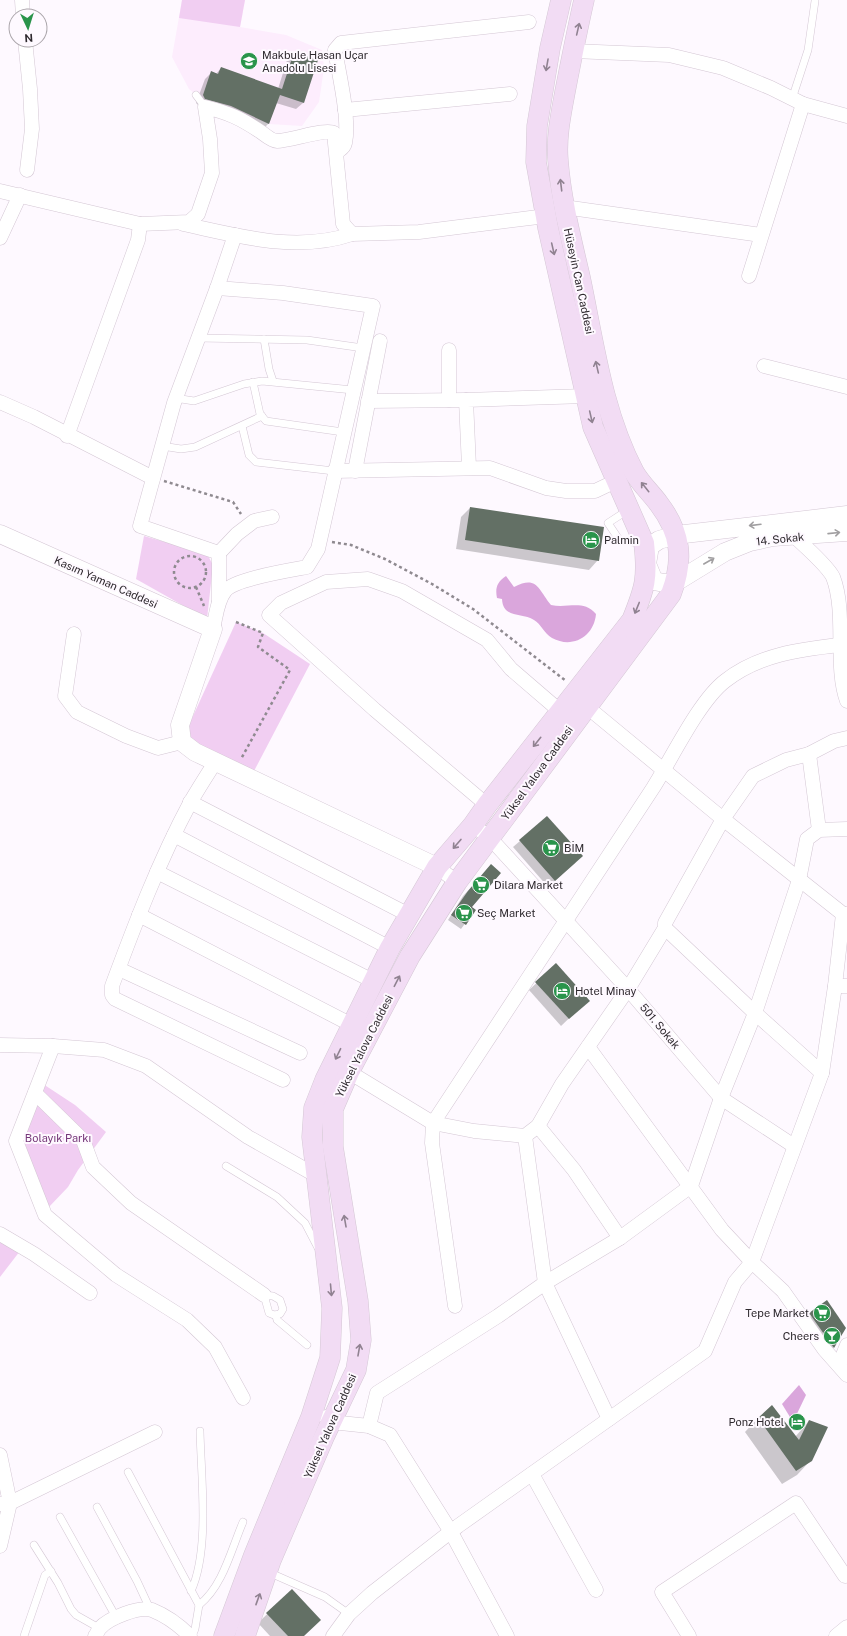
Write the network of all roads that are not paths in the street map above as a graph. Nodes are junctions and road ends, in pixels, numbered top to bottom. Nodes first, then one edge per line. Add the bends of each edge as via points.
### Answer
1 (561, 0) edge
2 (584, 0) edge
3 (815, 1) edge
4 (530, 22) dead end
5 (26, 48) edge
6 (572, 51) junction
7 (510, 94) dead end
8 (196, 95) dead end
9 (797, 101) junction
10 (205, 107) junction
11 (345, 110) junction
12 (847, 116) edge
13 (337, 152) junction
14 (28, 170) dead end
15 (0, 191) edge
16 (20, 196) junction
17 (564, 207) junction
18 (546, 216) junction
19 (140, 224) junction
20 (183, 224) junction
21 (352, 234) junction
22 (234, 235) junction
23 (761, 235) junction
24 (0, 238) edge
25 (749, 276) dead end
26 (217, 288) junction
27 (198, 338) junction
28 (264, 339) junction
29 (380, 341) dead end
30 (363, 348) junction
31 (449, 350) dead end
32 (764, 366) dead end
33 (273, 381) junction
34 (253, 382) junction
35 (847, 387) edge
36 (353, 390) junction
37 (586, 396) junction
38 (176, 398) junction
39 (449, 400) junction
40 (466, 400) junction
41 (368, 401) junction
42 (0, 402) edge
43 (262, 416) junction
44 (242, 426) junction
45 (343, 432) junction
46 (67, 436) junction
47 (162, 446) junction
48 (469, 467) junction
49 (354, 470) junction
50 (334, 471) junction
51 (153, 478) junction
52 (616, 481) junction
53 (660, 506) junction
54 (847, 515) edge
55 (272, 517) dead end
56 (794, 529) junction
57 (706, 531) junction
58 (847, 532) edge
59 (0, 534) edge
60 (678, 540) junction
61 (644, 543) joint
62 (219, 553) junction
63 (647, 564) junction
64 (676, 582) junction
65 (219, 601) junction
66 (213, 629) junction
67 (74, 634) dead end
68 (845, 644) edge
69 (582, 698) junction
70 (847, 701) edge
71 (562, 712) junction
72 (847, 738) edge
73 (182, 742) junction
74 (809, 754) junction
75 (216, 761) junction
76 (665, 770) junction
77 (190, 802) junction
78 (487, 805) junction
79 (723, 819) junction
80 (473, 825) junction
81 (847, 829) edge
82 (819, 830) junction
83 (174, 835) junction
84 (490, 838) junction
85 (437, 867) junction
86 (157, 872) junction
87 (799, 880) junction
88 (457, 882) junction
89 (845, 914) edge
90 (139, 915) junction
91 (409, 915) junction
92 (565, 920) junction
93 (665, 928) junction
94 (390, 948) junction
95 (119, 968) junction
96 (374, 981) junction
97 (841, 986) edge
98 (628, 989) junction
99 (755, 1013) junction
100 (352, 1025) junction
101 (0, 1046) edge
102 (53, 1046) junction
103 (588, 1047) junction
104 (300, 1053) dead end
105 (350, 1072) junction
106 (822, 1074) junction
107 (283, 1080) dead end
108 (35, 1093) junction
109 (721, 1098) junction
110 (433, 1124) junction
111 (538, 1126) junction
112 (526, 1136) junction
113 (794, 1146) junction
114 (226, 1166) dead end
115 (317, 1176) junction
116 (691, 1186) junction
117 (0, 1234) edge
118 (620, 1238) junction
119 (752, 1262) junction
120 (328, 1268) junction
121 (545, 1283) junction
122 (90, 1293) dead end
123 (264, 1295) junction
124 (455, 1306) dead end
125 (276, 1316) junction
126 (307, 1345) dead end
127 (847, 1345) edge
128 (843, 1370) edge
129 (243, 1398) dead end
130 (609, 1419) junction
131 (309, 1421) junction
132 (369, 1426) junction
133 (328, 1430) junction
134 (200, 1431) dead end
135 (155, 1432) dead end
136 (0, 1455) edge
137 (128, 1472) dead end
138 (532, 1474) junction
139 (5, 1504) edge
140 (97, 1507) dead end
141 (60, 1518) dead end
142 (243, 1522) dead end
143 (451, 1532) junction
144 (34, 1545) dead end
145 (0, 1546) edge
146 (51, 1571) junction
147 (267, 1572) junction
148 (846, 1573) edge
149 (596, 1590) dead end
150 (191, 1591) junction
151 (199, 1606) junction
152 (150, 1609) junction
153 (349, 1614) junction
154 (116, 1617) junction
155 (847, 1627) edge
156 (97, 1632) edge
157 (24, 1636) edge
158 (191, 1636) edge
159 (224, 1636) edge
160 (245, 1636) edge
161 (333, 1636) edge
162 (507, 1636) edge
163 (689, 1636) edge
164 (836, 1636) edge

1 -> 18 main road, Hüseyin Can Caddesi via 537,126 536,162
6 -> 2 main road, Hüseyin Can Caddesi
3 - 9 lane
4 - 11 street via 341,43 335,50
5 - 14 street via 32,128
6 - 9 street via 669,55 723,68
17 -> 6 main road, Hüseyin Can Caddesi via 558,159 558,128
7 - 11 street
8 - 10 lane
9 - 12 street
9 - 23 street
10 - 13 street via 230,113 275,142 330,131 334,133
10 - 20 street via 212,173 198,214 194,220
11 - 13 street via 345,142 343,148
13 - 21 street via 343,224
15 - 16 street
16 - 19 street
16 - 24 street
17 - 23 street
53 -> 17 main road, Hüseyin Can Caddesi via 634,474 616,435 597,369
18 - 21 street via 420,232
18 -> 37 main road, Hüseyin Can Caddesi
19 - 20 street
19 - 46 street via 138,240
20 - 22 street
21 - 22 street via 334,240 291,244
22 - 26 street
23 - 25 street
26 - 27 street
26 - 30 street via 283,293 372,306
27 - 28 lane
27 - 38 street
28 - 30 lane via 307,340
28 - 33 lane
29 - 41 street
30 - 36 street
31 - 39 street
32 - 35 street
33 - 34 lane
33 - 36 lane
34 - 38 lane via 194,401
34 - 43 lane
36 - 45 street
37 - 40 street
37 -> 52 main road, Hüseyin Can Caddesi via 593,427
38 - 47 street
39 - 40 street
39 - 41 street
40 - 48 street
41 - 49 street
42 - 46 street via 34,417
43 - 44 lane
43 - 45 lane via 268,422
44 - 47 lane via 195,446 181,449
44 - 50 lane via 249,455 256,462
45 - 50 street
46 - 51 street
47 - 51 street
48 - 49 street
48 - 52 street via 490,468 546,488 566,491 595,491
49 - 50 street
50 - 65 street via 318,549 307,566 242,581 226,589
51 - 62 street via 140,526
52 - 61 main road, Hüseyin Can Caddesi
53 - 57 street via 682,525
53 - 60 main road, Hüseyin Can Caddesi
54 - 56 street, 14. Sokak
55 - 62 street via 254,521
56 -> 57 street
56 -> 58 street, 14. Sokak
64 -> 56 street, 14. Sokak via 731,549 773,538
56 - 68 street via 833,576
57 - 60 street
59 - 66 street, Kasım Yaman Caddesi
60 - 63 street via 659,540 650,546
60 - 64 main road, Yüksel Yalova Caddesi via 679,563
61 - 63 main road, Yüksel Yalova Caddesi
62 - 65 street
63 - 64 street via 654,580 664,583
63 -> 69 main road, Yüksel Yalova Caddesi via 645,586 632,620
64 - 69 main road, Yüksel Yalova Caddesi via 671,594
65 - 66 street
66 - 73 street via 180,724
67 - 73 street via 65,696 77,712 126,736 158,748
68 - 70 street via 843,690
68 - 76 street via 798,650 754,663 724,681 703,706
69 - 71 main road, Yüksel Yalova Caddesi
69 - 76 street
69 - 84 main road, Yüksel Yalova Caddesi
71 -> 78 main road, Yüksel Yalova Caddesi
71 - 78 street via 511,669 487,640 402,591 368,579 326,582 281,603 269,615
72 - 74 street via 834,741
73 - 75 street via 195,752
74 - 79 street via 786,760 753,776
74 - 82 street
75 - 77 street
75 - 85 street
76 - 79 street
76 - 92 street
77 - 83 street
77 - 91 street
78 - 80 main road, Yüksel Yalova Caddesi
79 - 87 street
79 - 93 street via 665,923
80 - 84 street, 501. Sokak
80 -> 85 main road, Yüksel Yalova Caddesi
81 - 82 street
82 - 87 street via 808,839
83 - 86 street
83 - 94 street
84 - 88 main road, Yüksel Yalova Caddesi
84 - 92 street, 501. Sokak
85 - 88 street
85 - 91 main road, Yüksel Yalova Caddesi
86 - 90 street
86 - 96 street
87 - 89 street
87 - 99 street
105 -> 88 main road, Yüksel Yalova Caddesi via 410,956
89 - 97 street
90 - 95 street
90 - 100 street
91 - 94 main road, Yüksel Yalova Caddesi
92 - 98 street, 501. Sokak
92 - 110 street
93 - 98 street
93 - 99 street
94 - 96 main road, Yüksel Yalova Caddesi
95 - 104 street
95 - 107 street via 112,986 112,995 116,999
96 - 100 main road, Yüksel Yalova Caddesi
97 - 106 street
98 - 103 street
98 - 109 street, 501. Sokak
99 - 106 street
99 - 109 street
100 -> 115 main road, Yüksel Yalova Caddesi via 314,1108 312,1137
101 - 102 street
102 - 108 street
102 - 115 street via 104,1050 146,1066 248,1137
103 - 111 street via 562,1084
103 - 116 street
105 - 110 street
133 -> 105 main road, Yüksel Yalova Caddesi via 356,1370 361,1340 358,1301 333,1147 333,1109
106 - 113 street
108 - 123 street via 83,1140 93,1167 131,1203
108 - 129 street via 16,1141 45,1215 116,1275 187,1320 215,1347
109 - 113 street, 501. Sokak
109 - 116 street
110 - 112 street
110 - 124 street via 432,1143
111 - 112 street
111 - 118 street via 574,1170
112 - 121 street
113 - 119 street
114 - 120 lane via 277,1197 305,1223
115 - 120 main road, Yüksel Yalova Caddesi
116 - 118 street
116 - 119 street via 722,1230
117 - 122 street
118 - 121 street
119 - 128 street via 783,1291 824,1349
119 - 130 street via 735,1282 705,1351
120 -> 131 main road, Yüksel Yalova Caddesi via 332,1308 330,1358
121 - 130 street
121 - 132 street via 377,1394
123 - 125 lane via 269,1313
123 - 125 lane via 280,1300 283,1310
125 - 126 lane via 277,1320
127 - 128 street
130 - 138 street
131 - 133 street via 320,1414
131 - 133 street via 310,1435 313,1438
131 - 159 main road, Yüksel Yalova Caddesi via 251,1562
132 - 133 street
132 - 143 street via 390,1435
133 - 147 main road, Yüksel Yalova Caddesi
134 - 150 lane via 201,1549 198,1574
135 - 139 street
136 - 139 street
137 - 150 lane
138 - 143 street
138 - 149 street
139 - 145 street
140 - 152 lane
141 - 154 lane
142 - 151 lane via 217,1586 209,1598
143 - 153 street
143 - 162 street
144 - 146 lane
146 - 156 lane via 73,1612
146 - 157 lane via 45,1575
147 - 153 lane via 325,1597
160 -> 147 main road, Yüksel Yalova Caddesi
148 - 163 street via 796,1503 662,1592
150 - 151 lane
151 - 158 lane via 195,1629
152 - 154 street via 128,1612
152 - 158 street via 177,1623
153 - 161 street
154 - 156 street
155 - 164 street

